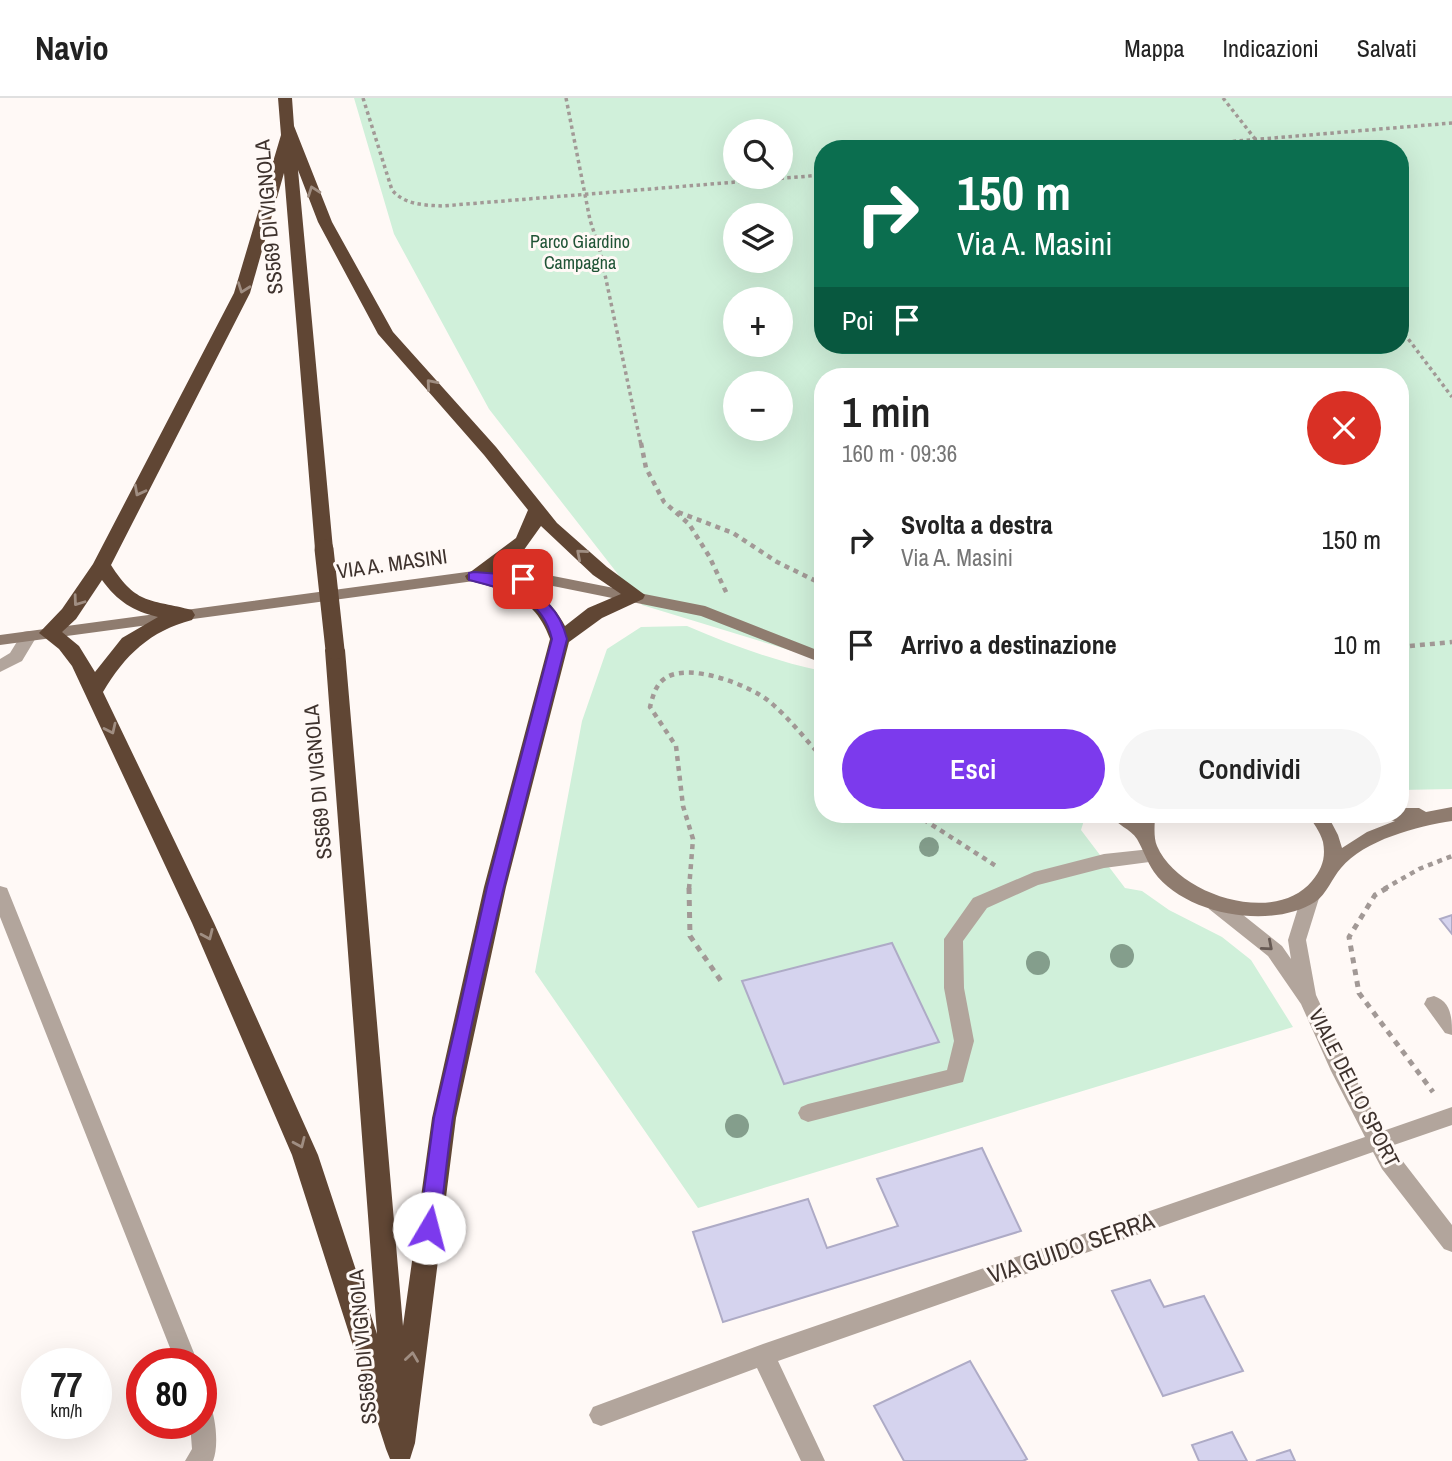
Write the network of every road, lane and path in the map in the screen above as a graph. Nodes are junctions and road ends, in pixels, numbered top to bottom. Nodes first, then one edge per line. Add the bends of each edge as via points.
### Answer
1 (285, 98) edge
2 (363, 98) edge
3 (566, 98) edge
4 (1223, 98) edge
5 (1452, 123) edge
6 (290, 129) junction
7 (1255, 139) junction
8 (1244, 140) edge
9 (814, 176) edge
10 (586, 195) junction
11 (1409, 340) edge
12 (1452, 397) edge
13 (537, 510) junction
14 (674, 510) junction
15 (102, 565) junction
16 (474, 576) junction
17 (814, 580) edge
18 (636, 595) junction
19 (185, 615) junction
20 (737, 623) junction
21 (39, 634) junction
22 (560, 639) junction
23 (0, 640) edge
24 (1452, 642) edge
25 (1409, 646) edge
26 (814, 655) edge
27 (0, 666) edge
28 (93, 692) junction
29 (814, 749) edge
30 (1409, 814) edge
31 (1446, 815) edge
32 (929, 823) edge
33 (1130, 823) edge
34 (1145, 823) edge
35 (1324, 823) edge
36 (1144, 835) junction
37 (1151, 856) junction
38 (1452, 856) edge
39 (1332, 865) junction
40 (1023, 884) junction
41 (0, 893) edge
42 (1311, 895) junction
43 (1216, 904) junction
44 (721, 981) dead end
45 (1309, 1000) junction
46 (1434, 1004) dead end
47 (1452, 1027) edge
48 (808, 1113) dead end
49 (1451, 1116) edge
50 (1379, 1141) junction
51 (1452, 1242) edge
52 (181, 1348) edge
53 (763, 1355) junction
54 (601, 1415) dead end
55 (203, 1439) edge
56 (400, 1455) edge
57 (197, 1461) edge
58 (813, 1461) edge

1 - 6 highway, SS569 DI VIGNOLA
2 - 10 path via 392,190 400,199 442,206
3 - 10 path
4 - 7 path
5 - 7 path
13 -> 6 highway via 386,334 325,222
6 -> 15 highway via 242,293
6 - 56 highway, SS569 DI VIGNOLA, bridge
7 - 8 path
9 - 10 path
10 - 14 path via 639,442 656,489
11 - 12 path
13 - 16 highway via 534,525 518,547
18 -> 13 highway via 600,571
14 - 17 path via 733,533
14 - 20 path via 709,556
15 - 19 highway via 131,602
15 -> 21 highway via 69,614
16 - 18 street, VIA A. MASINI via 548,580
16 - 19 street, VIA A. MASINI
16 - 22 highway via 533,597 555,622
18 - 20 street, VIA A. MASINI
18 - 22 highway via 595,613
19 - 21 street, VIA A. MASINI
19 - 28 highway via 134,638 113,658
20 - 26 street, VIA A. MASINI
21 - 23 street, VIA A. MASINI
21 - 27 street
21 - 28 highway via 63,640 79,658
56 -> 22 highway via 444,1118 495,887
24 - 25 path
28 -> 56 highway via 203,923 305,1155
29 - 44 path via 769,701 744,688 697,671 666,677 655,689 650,707 676,746 683,806 693,839 690,936
30 - 31 street
31 - 39 street via 1398,826 1354,846
32 - 40 path
33 - 36 street
34 - 36 street
35 - 39 street via 1333,845
36 - 37 street
37 - 40 street via 1104,861
37 - 43 street via 1189,892
38 - 49 path via 1375,895 1349,937 1359,993
39 - 42 street via 1325,882
40 - 48 street via 980,903 953,939 954,988 964,1041 956,1076
41 - 52 street
42 - 43 street via 1268,910
42 - 45 street, VIALE DELLO SPORT via 1297,940
43 -> 45 street, VIALE DELLO SPORT via 1275,951
45 - 50 street, VIALE DELLO SPORT
46 - 47 street
49 - 50 street, VIA GUIDO SERRA
50 - 51 street, VIALE DELLO SPORT via 1389,1162
50 - 53 street, VIA GUIDO SERRA
53 - 54 street, VIA GUIDO SERRA
53 - 58 street
55 - 57 street via 204,1454

